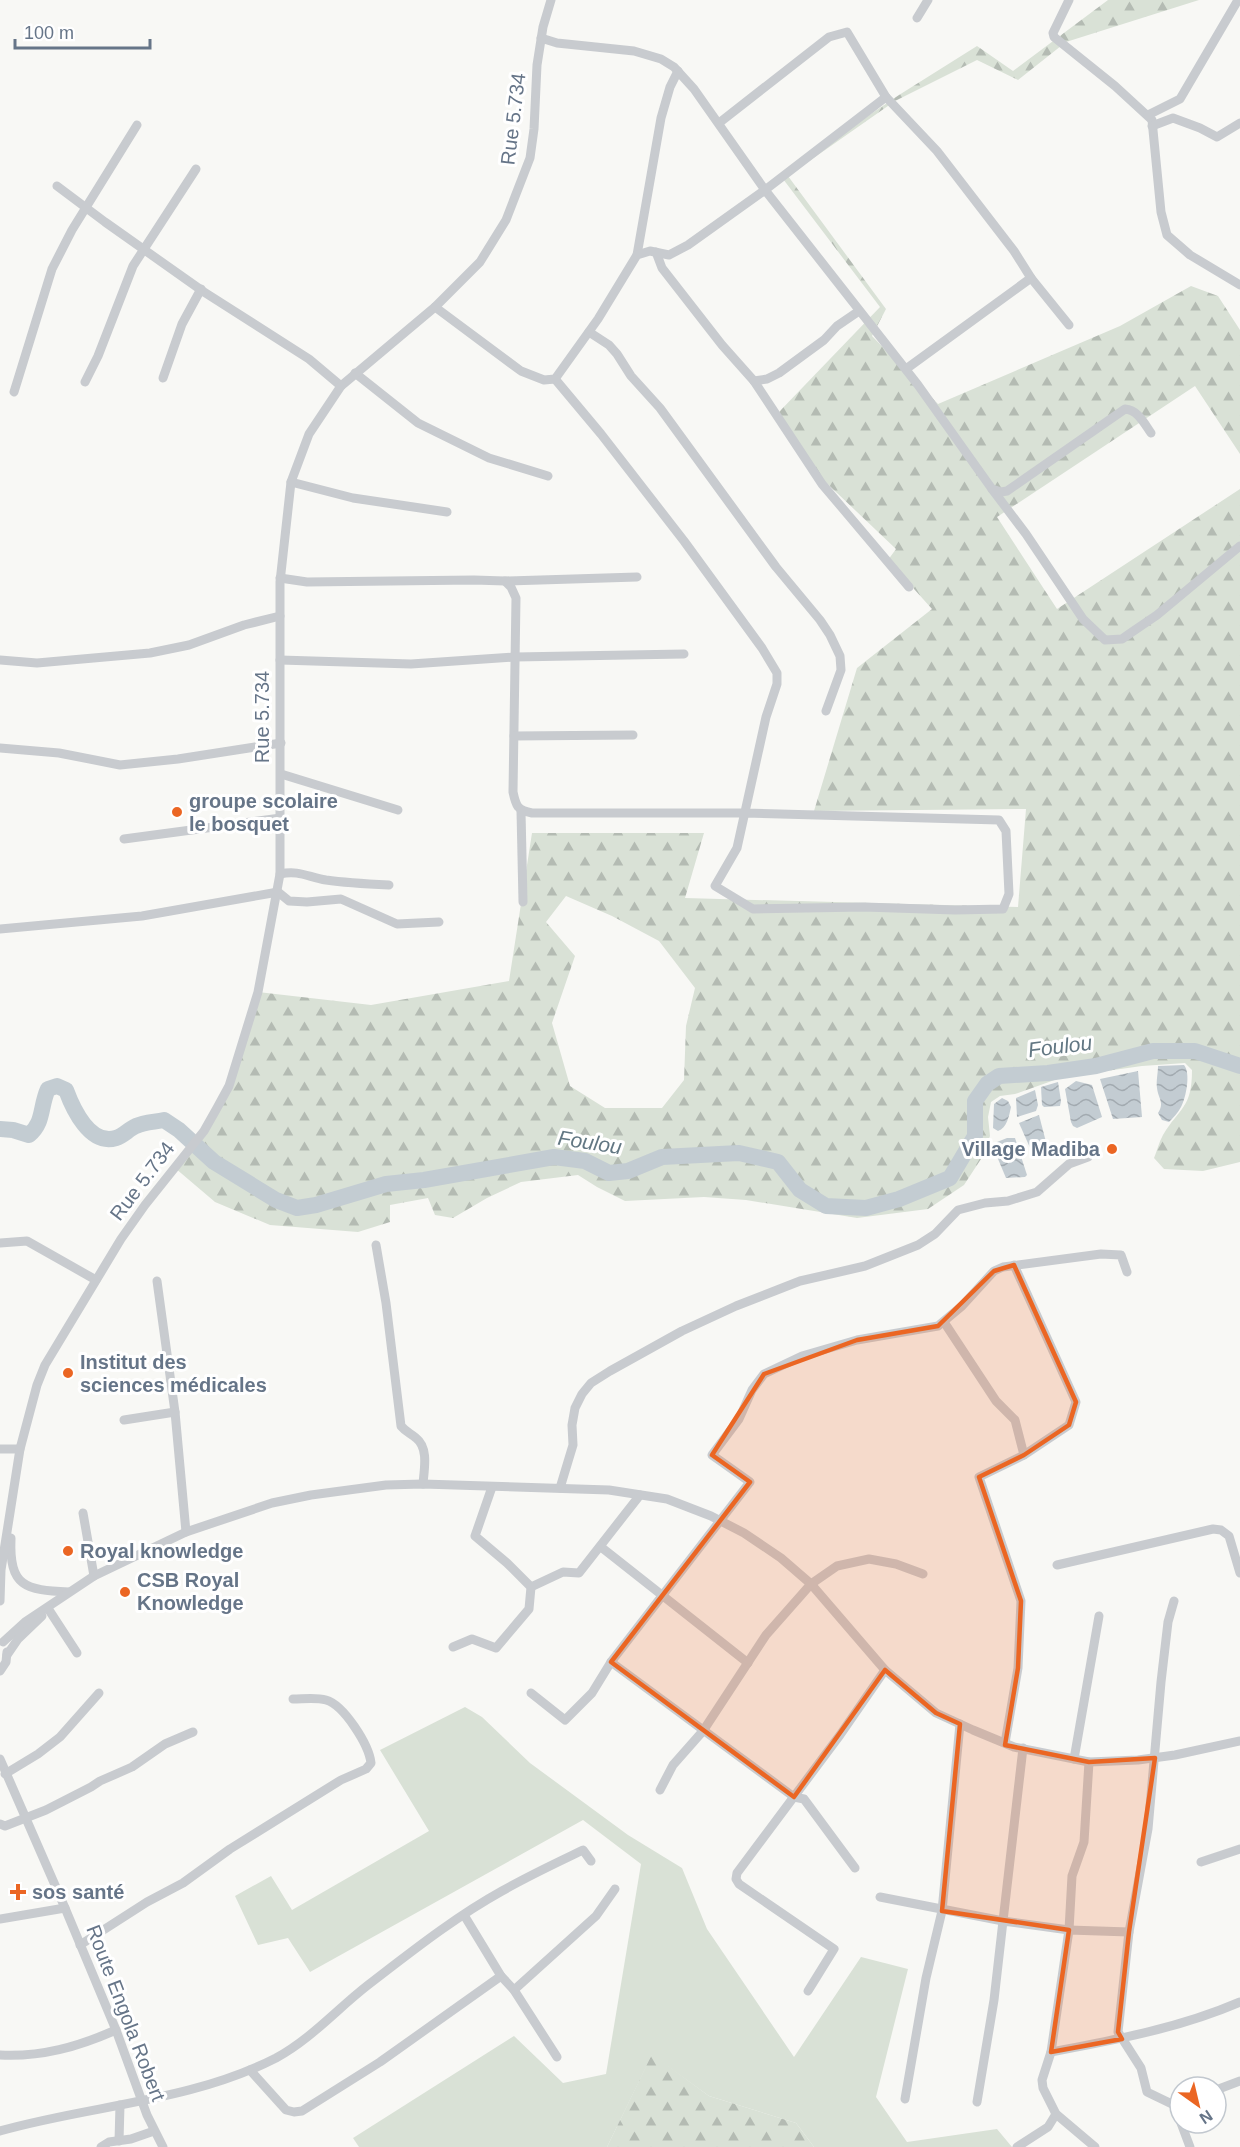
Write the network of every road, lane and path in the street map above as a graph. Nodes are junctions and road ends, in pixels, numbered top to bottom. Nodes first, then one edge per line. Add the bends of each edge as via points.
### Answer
1 (551, 0) edge
2 (928, 0) edge
3 (1069, 0) edge
4 (1238, 0) edge
5 (918, 18) dead end
6 (541, 38) junction
7 (678, 71) junction
8 (886, 97) junction
9 (1148, 116) junction
10 (718, 123) junction
11 (1240, 123) edge
12 (137, 125) dead end
13 (1152, 126) junction
14 (196, 169) dead end
15 (57, 186) dead end
16 (765, 190) junction
17 (86, 208) junction
18 (143, 249) junction
19 (656, 252) junction
20 (637, 255) junction
21 (1031, 278) junction
22 (1240, 285) edge
23 (201, 289) junction
24 (435, 307) junction
25 (859, 311) junction
26 (1069, 325) dead end
27 (589, 332) junction
28 (906, 369) junction
29 (355, 373) junction
30 (163, 378) dead end
31 (555, 379) junction
32 (754, 381) junction
33 (85, 382) dead end
34 (341, 386) junction
35 (14, 392) dead end
36 (1151, 433) dead end
37 (548, 476) dead end
38 (291, 482) junction
39 (992, 489) junction
40 (447, 512) dead end
41 (1240, 546) edge
42 (637, 577) dead end
43 (280, 578) junction
44 (505, 581) junction
45 (909, 587) dead end
46 (280, 616) junction
47 (684, 654) dead end
48 (515, 657) junction
49 (0, 660) edge
50 (280, 660) junction
51 (826, 711) dead end
52 (633, 735) dead end
53 (514, 736) junction
54 (281, 743) junction
55 (0, 748) edge
56 (281, 774) junction
57 (398, 810) dead end
58 (521, 811) junction
59 (745, 813) junction
60 (281, 818) junction
61 (124, 839) dead end
62 (280, 874) junction
63 (389, 885) dead end
64 (278, 892) junction
65 (523, 902) dead end
66 (439, 922) dead end
67 (0, 929) edge
68 (1088, 1157) dead end
69 (0, 1244) edge
70 (376, 1245) dead end
71 (1014, 1265) junction
72 (1127, 1272) dead end
73 (96, 1280) junction
74 (157, 1281) dead end
75 (944, 1322) junction
76 (175, 1412) junction
77 (124, 1420) dead end
78 (0, 1449) edge
79 (20, 1449) junction
80 (1024, 1455) junction
81 (423, 1484) junction
82 (492, 1486) junction
83 (560, 1488) junction
84 (640, 1495) junction
85 (12, 1502) junction
86 (83, 1513) dead end
87 (720, 1520) junction
88 (186, 1532) junction
89 (601, 1547) junction
90 (1057, 1565) dead end
91 (0, 1570) edge
92 (1240, 1573) edge
93 (923, 1574) dead end
94 (94, 1576) junction
95 (811, 1584) junction
96 (531, 1587) junction
97 (64, 1595) junction
98 (662, 1595) junction
99 (0, 1601) edge
100 (1174, 1601) dead end
101 (49, 1610) junction
102 (1099, 1616) dead end
103 (2, 1641) edge
104 (453, 1647) dead end
105 (77, 1653) dead end
106 (7, 1655) junction
107 (611, 1662) junction
108 (748, 1663) junction
109 (885, 1670) junction
110 (1, 1671) edge
111 (99, 1693) dead end
112 (531, 1693) dead end
113 (292, 1700) dead end
114 (960, 1725) junction
115 (703, 1731) junction
116 (193, 1732) dead end
117 (1240, 1741) edge
118 (1005, 1743) junction
119 (1023, 1748) junction
120 (1155, 1758) junction
121 (0, 1759) edge
122 (1074, 1759) junction
123 (1089, 1762) junction
124 (5, 1774) junction
125 (660, 1790) dead end
126 (794, 1797) junction
127 (24, 1818) junction
128 (0, 1824) edge
129 (1240, 1849) edge
130 (591, 1861) dead end
131 (1201, 1862) dead end
132 (855, 1868) dead end
133 (615, 1889) dead end
134 (880, 1897) dead end
135 (65, 1908) junction
136 (942, 1911) junction
137 (464, 1915) junction
138 (0, 1918) edge
139 (1003, 1922) junction
140 (1069, 1930) junction
141 (1129, 1932) junction
142 (80, 1945) junction
143 (501, 1976) junction
144 (514, 1990) junction
145 (808, 1991) dead end
146 (1240, 2002) edge
147 (116, 2030) junction
148 (1122, 2039) junction
149 (1051, 2052) junction
150 (0, 2055) edge
151 (557, 2057) dead end
152 (250, 2070) junction
153 (905, 2099) dead end
154 (1168, 2100) edge
155 (142, 2101) junction
156 (977, 2102) dead end
157 (120, 2105) junction
158 (1056, 2114) junction
159 (0, 2130) edge
160 (154, 2131) junction
161 (119, 2141) junction
162 (101, 2147) edge
163 (163, 2147) edge
164 (1017, 2147) edge
165 (1095, 2147) edge

1 - 6 street, Rue 5.734
2 - 5 street
3 - 9 street via 1054,37
4 - 9 street via 1180,99
6 - 7 street via 648,54
6 - 24 street, Rue 5.734 via 530,158 520,186 506,220 480,262
7 - 10 street
7 - 20 street via 661,118
8 - 10 street via 847,32 829,37
8 - 16 street
8 - 21 street via 937,151
9 - 13 street
10 - 16 street
11 - 13 street via 1217,137 1173,118
12 - 17 street
13 - 22 street via 1167,235 1190,255
14 - 18 street
15 - 17 street
16 - 19 street via 676,253
16 - 25 street
17 - 18 street
17 - 35 street via 52,269
18 - 23 street
18 - 33 street via 125,281
19 - 20 street
19 - 32 street via 662,268
20 - 27 street
21 - 26 street
21 - 28 street
23 - 30 street via 182,324
23 - 34 street via 309,359
24 - 29 street, Rue 5.734
24 - 31 street via 521,371 544,380
25 - 28 street
25 - 32 street via 779,373
27 - 31 street
27 - 51 street via 609,345 660,408 830,635 840,656 841,670
28 - 39 street
29 - 34 street, Rue 5.734
29 - 37 street via 418,423 489,458
31 - 59 street via 684,541 777,673
32 - 45 street via 822,484
34 - 38 street, Rue 5.734 via 309,434
36 - 39 street via 1137,414 1125,409 1007,491
38 - 40 street via 353,498
38 - 43 street, Rue 5.734
39 - 41 street via 1083,619 1106,640 1122,639 1132,633
42 - 44 street
43 - 44 street via 307,582
43 - 46 street, Rue 5.734
44 - 48 street via 516,598
46 - 49 street via 150,653 38,663
46 - 50 street, Rue 5.734
47 - 48 street
48 - 50 street via 411,664
48 - 53 street
50 - 54 street, Rue 5.734
52 - 53 street
53 - 58 street via 513,792
54 - 55 street via 120,765 59,753
54 - 56 street, Rue 5.734
56 - 57 street
56 - 60 street, Rue 5.734
58 - 59 street
58 - 65 street
59 - 59 street via 999,820 1006,831 1009,894 1004,909 753,909 716,886 737,848
60 - 61 street
60 - 62 street, Rue 5.734
62 - 63 street via 297,872 329,880
62 - 64 street, Rue 5.734
64 - 66 street via 289,901 341,899 397,924
64 - 67 street via 142,916
64 - 73 street, Rue 5.734 via 258,992 229,1086 204,1131 145,1205
68 - 83 street via 1069,1164 1037,1192 958,1210 918,1245 865,1266 800,1281 736,1306 610,1371 591,1383 575,1408 573,1445
69 - 73 street via 27,1241
70 - 81 street via 401,1426 422,1446
71 - 72 street via 1115,1254 1121,1255
71 - 75 street via 994,1271
71 - 80 street via 1076,1402 1069,1425
73 - 79 street, Rue 5.734 via 45,1365
74 - 76 street
75 - 80 street via 996,1401 1015,1420
75 - 87 street via 857,1340 802,1356 765,1374 712,1455 750,1482
76 - 77 street
76 - 88 street
78 - 79 street
79 - 85 street, Rue 5.734
80 - 118 street via 979,1477 1021,1601 1018,1668
81 - 82 street
81 - 88 street via 301,1497
82 - 83 street
82 - 96 street via 475,1536
83 - 84 street
84 - 87 street via 667,1499
84 - 89 street
85 - 91 street, Rue 5.734
85 - 97 street via 10,1562 15,1574 23,1585
86 - 94 street
87 - 95 street via 781,1558
87 - 98 street
88 - 94 street
89 - 96 street via 579,1573 563,1572
89 - 98 street
90 - 92 street via 1213,1529 1228,1536
91 - 99 street, Rue 5.734
93 - 95 street via 868,1559 837,1566
94 - 97 street
95 - 108 street via 766,1635
95 - 109 street
96 - 104 street via 529,1609 496,1648 472,1639
97 - 101 street
97 - 103 street
98 - 107 street
98 - 108 street
100 - 120 street via 1167,1632
101 - 105 street
101 - 106 street
102 - 122 street
103 - 106 street
106 - 110 street
107 - 112 street via 592,1693 565,1720
107 - 115 street
108 - 115 street
109 - 114 street via 936,1713
109 - 126 street
111 - 124 street via 60,1737
113 - 142 street via 328,1700 366,1743 371,1763
114 - 118 street
114 - 136 street
115 - 125 street via 673,1765
115 - 126 street
116 - 127 street via 165,1744 132,1767
117 - 120 street
118 - 119 street
119 - 122 street
119 - 139 street
120 - 123 street
120 - 141 street via 1148,1829
121 - 124 street, Route Engola Robert
122 - 123 street
123 - 140 street via 1083,1842 1072,1876
124 - 127 street, Route Engola Robert
126 - 132 street via 804,1799
126 - 145 street via 737,1872 736,1879 834,1949
127 - 128 street via 5,1826
127 - 135 street, Route Engola Robert
129 - 131 street
130 - 137 street via 583,1850 502,1890
133 - 144 street via 596,1916
134 - 136 street
135 - 138 street
135 - 142 street, Route Engola Robert
136 - 139 street
136 - 153 street
137 - 143 street
137 - 152 street via 366,1987 324,2024 278,2057
139 - 140 street
139 - 156 street
140 - 141 street
140 - 149 street
141 - 148 street via 1118,2032
142 - 147 street, Route Engola Robert
143 - 144 street
143 - 152 street via 380,2062 302,2111 286,2110
144 - 151 street
146 - 148 street via 1208,2016
147 - 150 street via 57,2052
147 - 155 street, Route Engola Robert
148 - 149 street
148 - 154 street via 1141,2068 1147,2092
149 - 158 street via 1042,2080
152 - 155 street via 195,2089
155 - 157 street
155 - 160 street, Route Engola Robert
157 - 159 street
157 - 161 street
158 - 164 street via 1048,2127
158 - 165 street
160 - 161 street
160 - 163 street, Route Engola Robert
161 - 162 street

